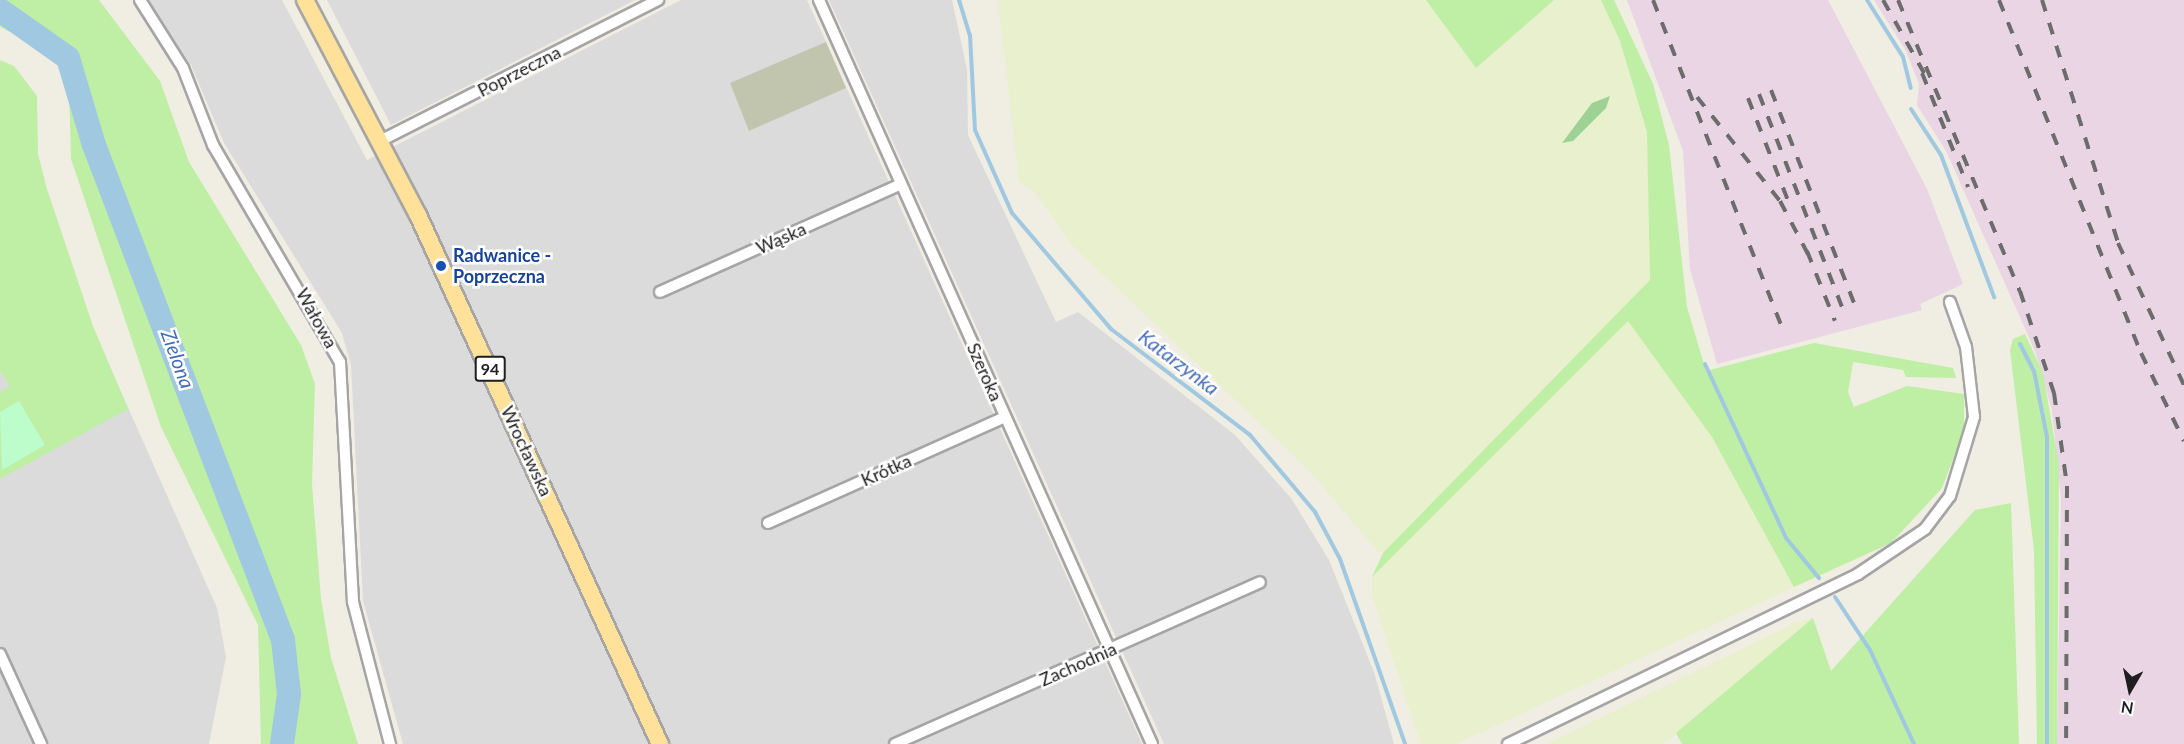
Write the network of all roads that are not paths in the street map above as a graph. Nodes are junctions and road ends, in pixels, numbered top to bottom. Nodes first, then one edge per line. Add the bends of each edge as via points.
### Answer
1 (140, 0) edge
2 (305, 0) edge
3 (658, 0) edge
4 (819, 0) edge
5 (380, 141) junction
6 (901, 184) junction
7 (660, 292) dead end
8 (1950, 302) dead end
9 (1005, 417) junction
10 (768, 523) dead end
11 (1260, 582) dead end
12 (1110, 650) junction
13 (0, 654) edge
14 (41, 744) edge
15 (390, 744) edge
16 (660, 744) edge
17 (896, 744) edge
18 (1152, 744) edge
19 (1508, 744) edge

1 - 15 street, Wałowa via 183,68 213,145 340,362 353,602
2 - 5 main road, Wrocławska / 94
3 - 5 street, Poprzeczna
4 - 6 street, Szeroka
5 - 16 main road, Wrocławska / 94
6 - 7 street, Wąska
6 - 9 street, Szeroka
8 - 19 street via 1966,347 1974,417 1950,496 1925,529 1858,574
9 - 10 street, Krótka
9 - 12 street, Szeroka
11 - 12 street, Zachodnia
12 - 17 street, Zachodnia
12 - 18 street, Szeroka
13 - 14 street

